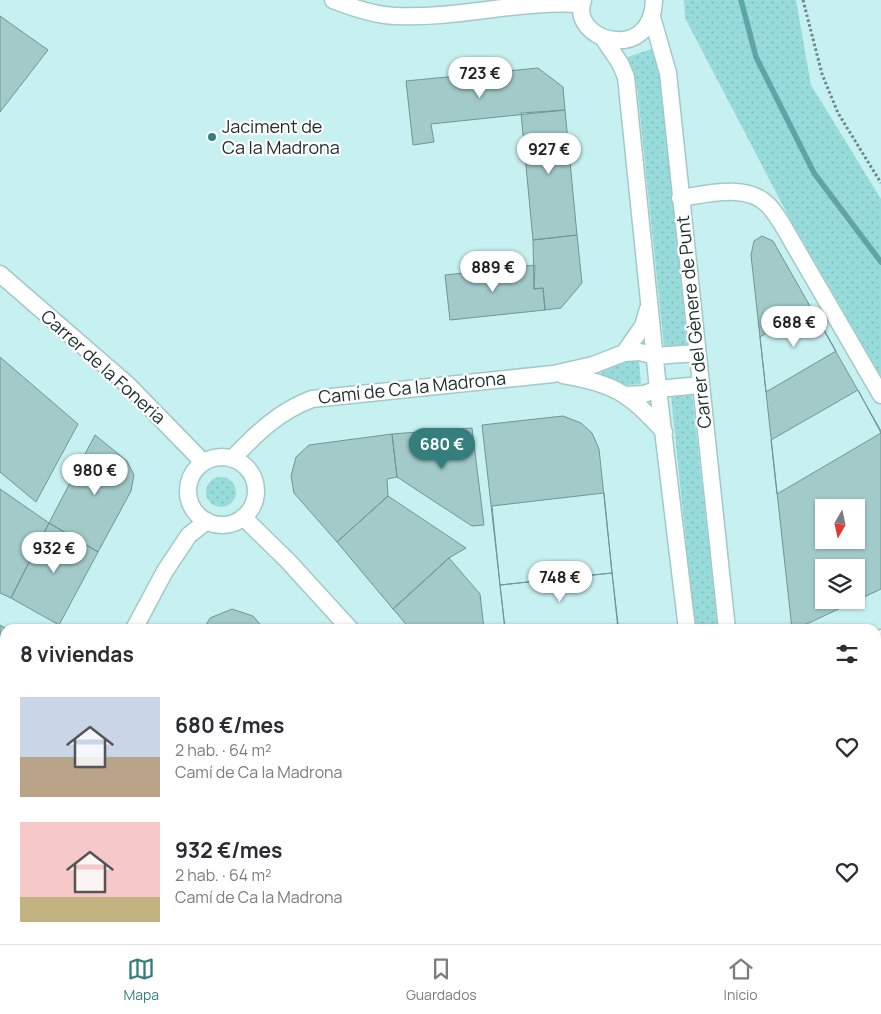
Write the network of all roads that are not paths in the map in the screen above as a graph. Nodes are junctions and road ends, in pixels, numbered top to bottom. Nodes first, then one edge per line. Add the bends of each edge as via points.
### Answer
1 (333, 0) edge
2 (654, 0) edge
3 (582, 2) edge
4 (652, 17) junction
5 (603, 38) junction
6 (680, 198) junction
7 (0, 274) edge
8 (650, 305) junction
9 (624, 353) junction
10 (697, 353) junction
11 (655, 356) junction
12 (553, 374) junction
13 (700, 384) junction
14 (658, 389) junction
15 (626, 395) junction
16 (881, 396) edge
17 (664, 432) junction
18 (232, 459) junction
19 (203, 462) junction
20 (243, 517) junction
21 (207, 521) junction
22 (137, 624) edge
23 (345, 624) edge
24 (685, 624) edge
25 (726, 624) edge

1 - 3 street via 374,14 395,16
2 - 4 street
3 - 5 street via 583,17 590,28
4 - 5 street via 642,32 632,39 616,41
4 - 6 street, Carrer del Gènere de Punt via 668,72
5 - 8 street via 626,77
6 - 10 street, Carrer del Gènere de Punt
6 - 16 street via 734,192 753,196 768,204
7 - 19 street, Carrer de la Foneria via 128,385
8 - 9 street via 643,326
8 - 11 street
9 - 11 street, Camí de Ca la Madrona via 640,352
9 - 12 street, Camí de Ca la Madrona via 593,365
10 - 11 street, Camí de Ca la Madrona
10 - 13 street, Carrer del Gènere de Punt
11 - 14 street
12 - 15 street, Camí de Ca la Madrona via 596,381
12 - 18 street, Camí de Ca la Madrona via 312,398 278,416
13 - 14 street
13 - 25 street, Carrer del Gènere de Punt
14 - 15 street
14 - 17 street
15 - 17 street, Camí de Ca la Madrona via 636,401
17 - 24 street
18 - 19 street via 220,457
18 - 20 street via 247,469 255,485 254,503
19 - 21 street via 193,473 188,491 193,509
20 - 21 street via 222,525
20 - 23 street
21 - 22 street via 189,535

